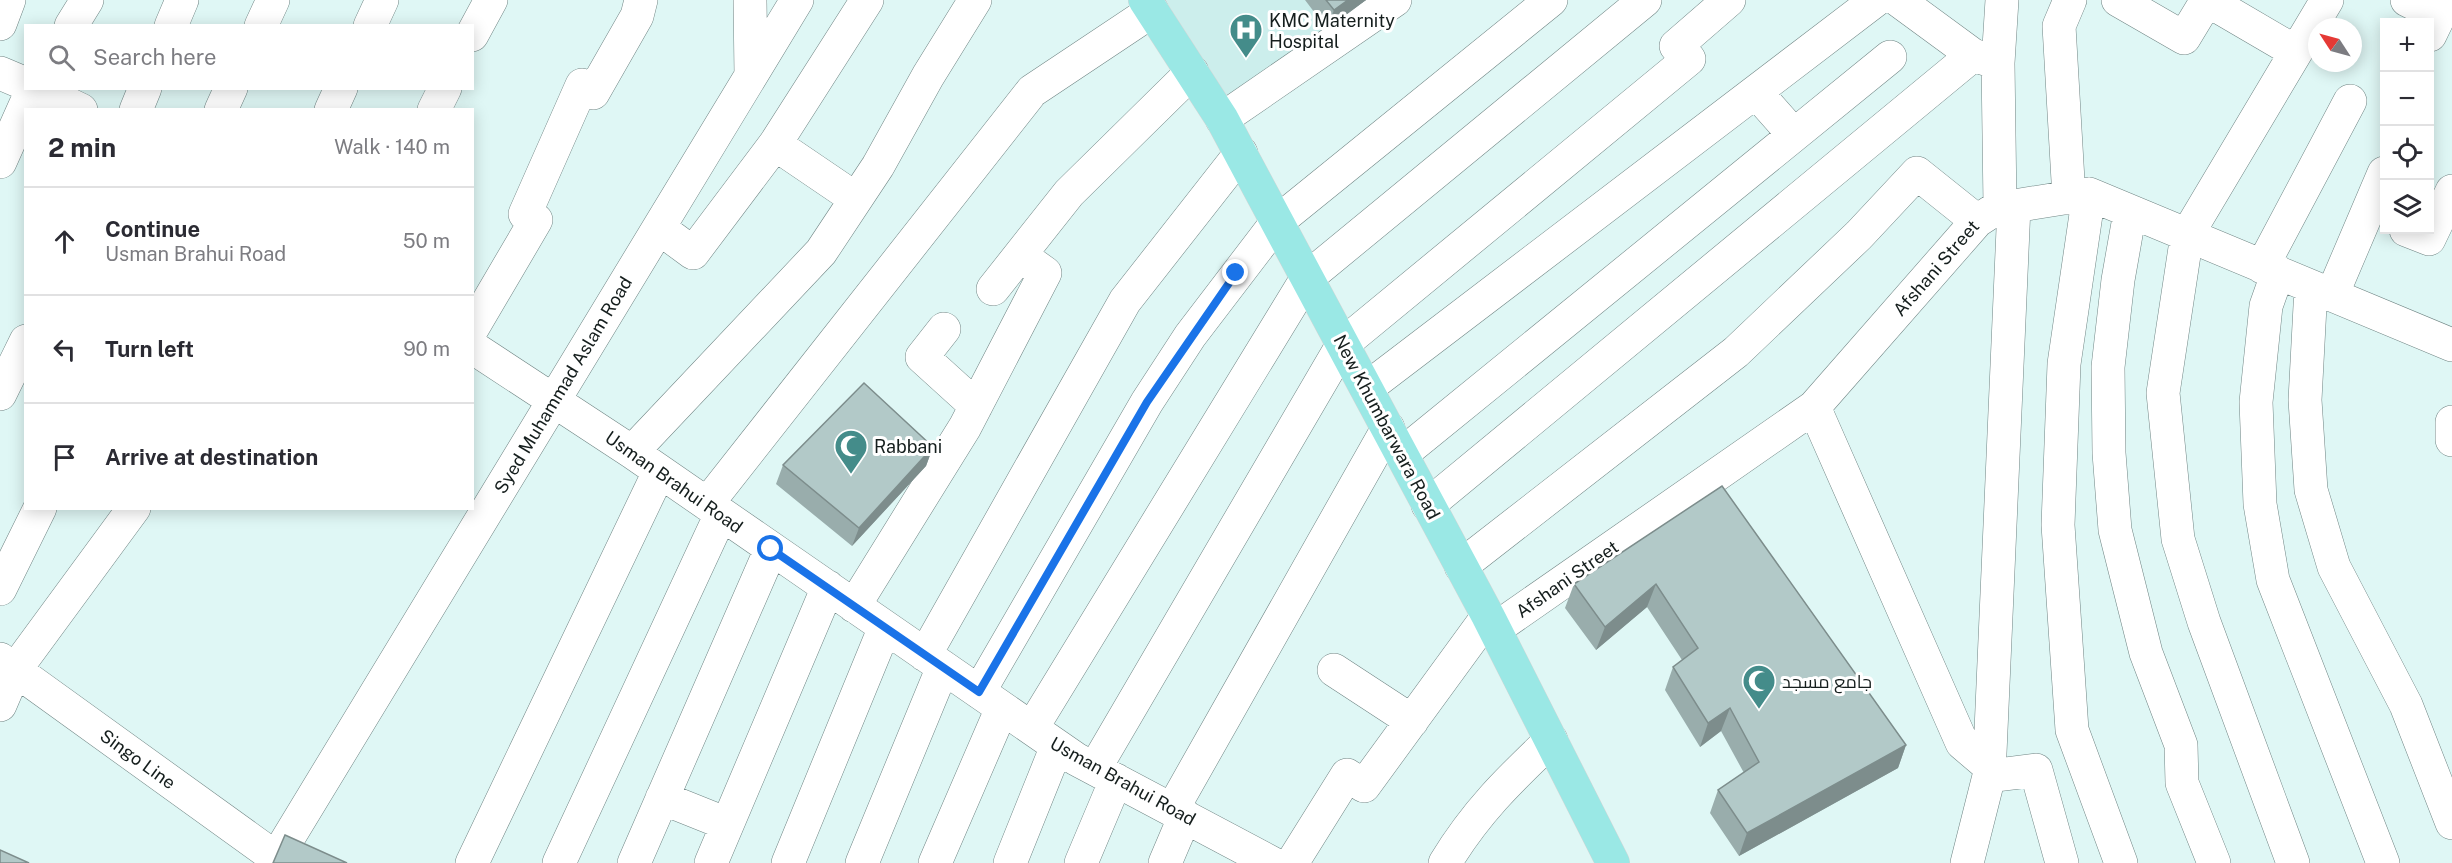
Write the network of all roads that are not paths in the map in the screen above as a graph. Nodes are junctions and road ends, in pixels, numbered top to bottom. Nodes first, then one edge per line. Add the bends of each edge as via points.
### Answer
1 (9, 0) edge
2 (87, 0) edge
3 (182, 0) edge
4 (273, 0) edge
5 (382, 0) edge
6 (490, 0) edge
7 (640, 0) edge
8 (750, 0) edge
9 (797, 0) edge
10 (867, 0) edge
11 (975, 0) edge
12 (1395, 0) edge
13 (1551, 0) edge
14 (1645, 0) edge
15 (1729, 0) edge
16 (1876, 0) edge
17 (1898, 0) edge
18 (2002, 0) edge
19 (2070, 0) edge
20 (2118, 0) edge
21 (2207, 0) edge
22 (2327, 0) edge
23 (2407, 0) edge
24 (1148, 6) edge
25 (2438, 17) edge
26 (0, 24) edge
27 (72, 24) edge
28 (172, 24) edge
29 (262, 24) edge
30 (371, 24) edge
31 (474, 31) edge
32 (2296, 52) junction
33 (1890, 57) dead end
34 (1986, 59) junction
35 (1192, 72) junction
36 (0, 73) edge
37 (751, 76) junction
38 (24, 83) edge
39 (33, 90) edge
40 (38, 90) edge
41 (144, 90) edge
42 (230, 90) edge
43 (340, 90) edge
44 (444, 90) edge
45 (1756, 92) junction
46 (2350, 101) dead end
47 (25, 108) edge
48 (77, 108) edge
49 (137, 108) edge
50 (222, 108) edge
51 (332, 108) edge
52 (435, 108) edge
53 (24, 110) edge
54 (1222, 118) junction
55 (1794, 135) junction
56 (776, 144) junction
57 (1241, 153) junction
58 (0, 162) edge
59 (2384, 180) edge
60 (2452, 191) edge
61 (2079, 196) junction
62 (856, 199) junction
63 (1997, 211) junction
64 (2130, 212) junction
65 (2376, 217) edge
66 (1277, 222) junction
67 (659, 228) junction
68 (2434, 229) edge
69 (2416, 234) edge
70 (2431, 234) edge
71 (2187, 235) junction
72 (1020, 255) junction
73 (2270, 269) junction
74 (1307, 278) junction
75 (993, 289) dead end
76 (2321, 291) junction
77 (474, 326) edge
78 (944, 329) dead end
79 (2449, 335) edge
80 (1342, 344) junction
81 (24, 345) edge
82 (474, 347) edge
83 (1367, 388) junction
84 (0, 394) edge
85 (555, 399) junction
86 (976, 406) junction
87 (1814, 407) junction
88 (2452, 422) edge
89 (2452, 440) edge
90 (1395, 441) junction
91 (632, 452) junction
92 (659, 471) junction
93 (1428, 505) junction
94 (714, 509) junction
95 (39, 510) edge
96 (132, 510) edge
97 (771, 549) junction
98 (1461, 566) junction
99 (828, 587) junction
100 (0, 589) edge
101 (854, 606) junction
102 (1491, 623) junction
103 (885, 627) junction
104 (934, 661) junction
105 (8, 665) edge
106 (1334, 670) dead end
107 (990, 700) junction
108 (0, 705) edge
109 (1412, 721) junction
110 (1045, 737) junction
111 (1551, 740) junction
112 (1989, 771) junction
113 (1106, 774) junction
114 (662, 798) junction
115 (1178, 813) junction
116 (2452, 823) edge
117 (727, 824) junction
118 (1261, 860) edge
119 (279, 861) edge
120 (472, 863) edge
121 (559, 863) edge
122 (633, 863) edge
123 (711, 863) edge
124 (788, 863) edge
125 (862, 863) edge
126 (935, 863) edge
127 (1010, 863) edge
128 (1081, 863) edge
129 (1165, 863) edge
130 (1292, 863) edge
131 (1444, 863) edge
132 (1612, 863) edge
133 (1967, 863) edge
134 (2062, 863) edge
135 (2121, 863) edge
136 (2214, 863) edge
137 (2293, 863) edge
138 (2384, 863) edge

1 - 26 street
2 - 27 street
3 - 28 street
4 - 29 street
5 - 30 street
6 - 31 street
7 - 77 street via 637,16 593,93 582,85 525,214 536,220
8 - 37 street
9 - 37 street, Syed Muhammad Aslam Road
10 - 56 street
11 - 62 street
12 - 54 street
13 - 66 street
14 - 74 street
15 - 80 street via 1676,46 1689,59
16 - 45 street
17 - 34 street
18 - 34 street
19 - 61 street via 2059,26
20 - 21 street via 2184,38
21 - 32 street
22 - 32 street
23 - 25 street
24 - 35 main road, New Khumbarwara Road
24 - 94 street via 1032,91
32 - 71 street
33 - 55 street
34 - 63 street
34 - 93 street
35 - 54 main road, New Khumbarwara Road
35 - 72 street via 1069,193
36 - 38 street
37 - 67 street, Syed Muhammad Aslam Road
39 - 47 street
40 - 48 street
41 - 49 street
42 - 50 street
43 - 51 street
44 - 52 street
45 - 55 street
45 - 83 street
46 - 73 street
53 - 58 street
54 - 57 main road, New Khumbarwara Road
55 - 90 street
56 - 62 street
56 - 67 street via 693,253
57 - 66 main road, New Khumbarwara Road
57 - 104 street via 1125,301
59 - 65 street
60 - 68 street
61 - 63 street
61 - 64 street
61 - 135 street via 2064,364 2058,525 2072,730
62 - 91 street via 821,252
63 - 87 street, Afshani Street
63 - 98 street via 1917,173 1859,236 1736,352
63 - 112 street
64 - 71 street
64 - 136 street via 2108,367 2115,531 2146,652 2181,746 2182,783
65 - 76 street
66 - 74 main road, New Khumbarwara Road
66 - 107 street via 1197,327 1147,402
67 - 85 street, Syed Muhammad Aslam Road
69 - 70 street via 2429,239
71 - 73 street
71 - 137 street via 2163,393 2178,539 2204,622
72 - 75 street
72 - 86 street via 1045,273
73 - 76 street
73 - 138 street via 2256,402 2260,504 2271,569
74 - 80 main road, New Khumbarwara Road
74 - 110 street
76 - 79 street
76 - 116 street via 2305,400 2311,490 2334,567 2406,705
78 - 86 street via 922,357
80 - 83 main road, New Khumbarwara Road
80 - 113 street
81 - 84 street
82 - 85 street, Usman Brahui Road
83 - 90 main road, New Khumbarwara Road
85 - 91 street, Usman Brahui Road
85 - 119 street, Syed Muhammad Aslam Road
86 - 101 street
87 - 102 street, Afshani Street
87 - 112 street via 1962,743
88 - 89 street
90 - 93 main road, New Khumbarwara Road
90 - 115 street
91 - 92 street, Usman Brahui Road
92 - 94 street, Usman Brahui Road
92 - 120 street
93 - 98 main road, New Khumbarwara Road
94 - 97 street, Usman Brahui Road
94 - 121 street
95 - 100 street
96 - 105 street
97 - 99 street, Usman Brahui Road
97 - 114 street
98 - 102 main road, New Khumbarwara Road
99 - 101 street, Usman Brahui Road
99 - 117 street
101 - 103 street, Usman Brahui Road
102 - 109 street, Afshani Street
102 - 111 main road, New Khumbarwara Road
103 - 104 street, Usman Brahui Road
103 - 124 street
104 - 107 street, Usman Brahui Road
104 - 125 street
105 - 108 street
105 - 119 street, Singo Line
106 - 109 street
107 - 110 street, Usman Brahui Road
107 - 126 street
109 - 130 street, Afshani Street via 1364,786 1347,775
110 - 113 street, Usman Brahui Road
110 - 127 street
111 - 131 street via 1466,827
111 - 132 main road, New Khumbarwara Road
112 - 133 street
112 - 134 street via 2036,770
113 - 115 street, Usman Brahui Road
113 - 128 street
114 - 117 street
114 - 122 street
115 - 118 street, Usman Brahui Road
115 - 129 street
117 - 123 street

